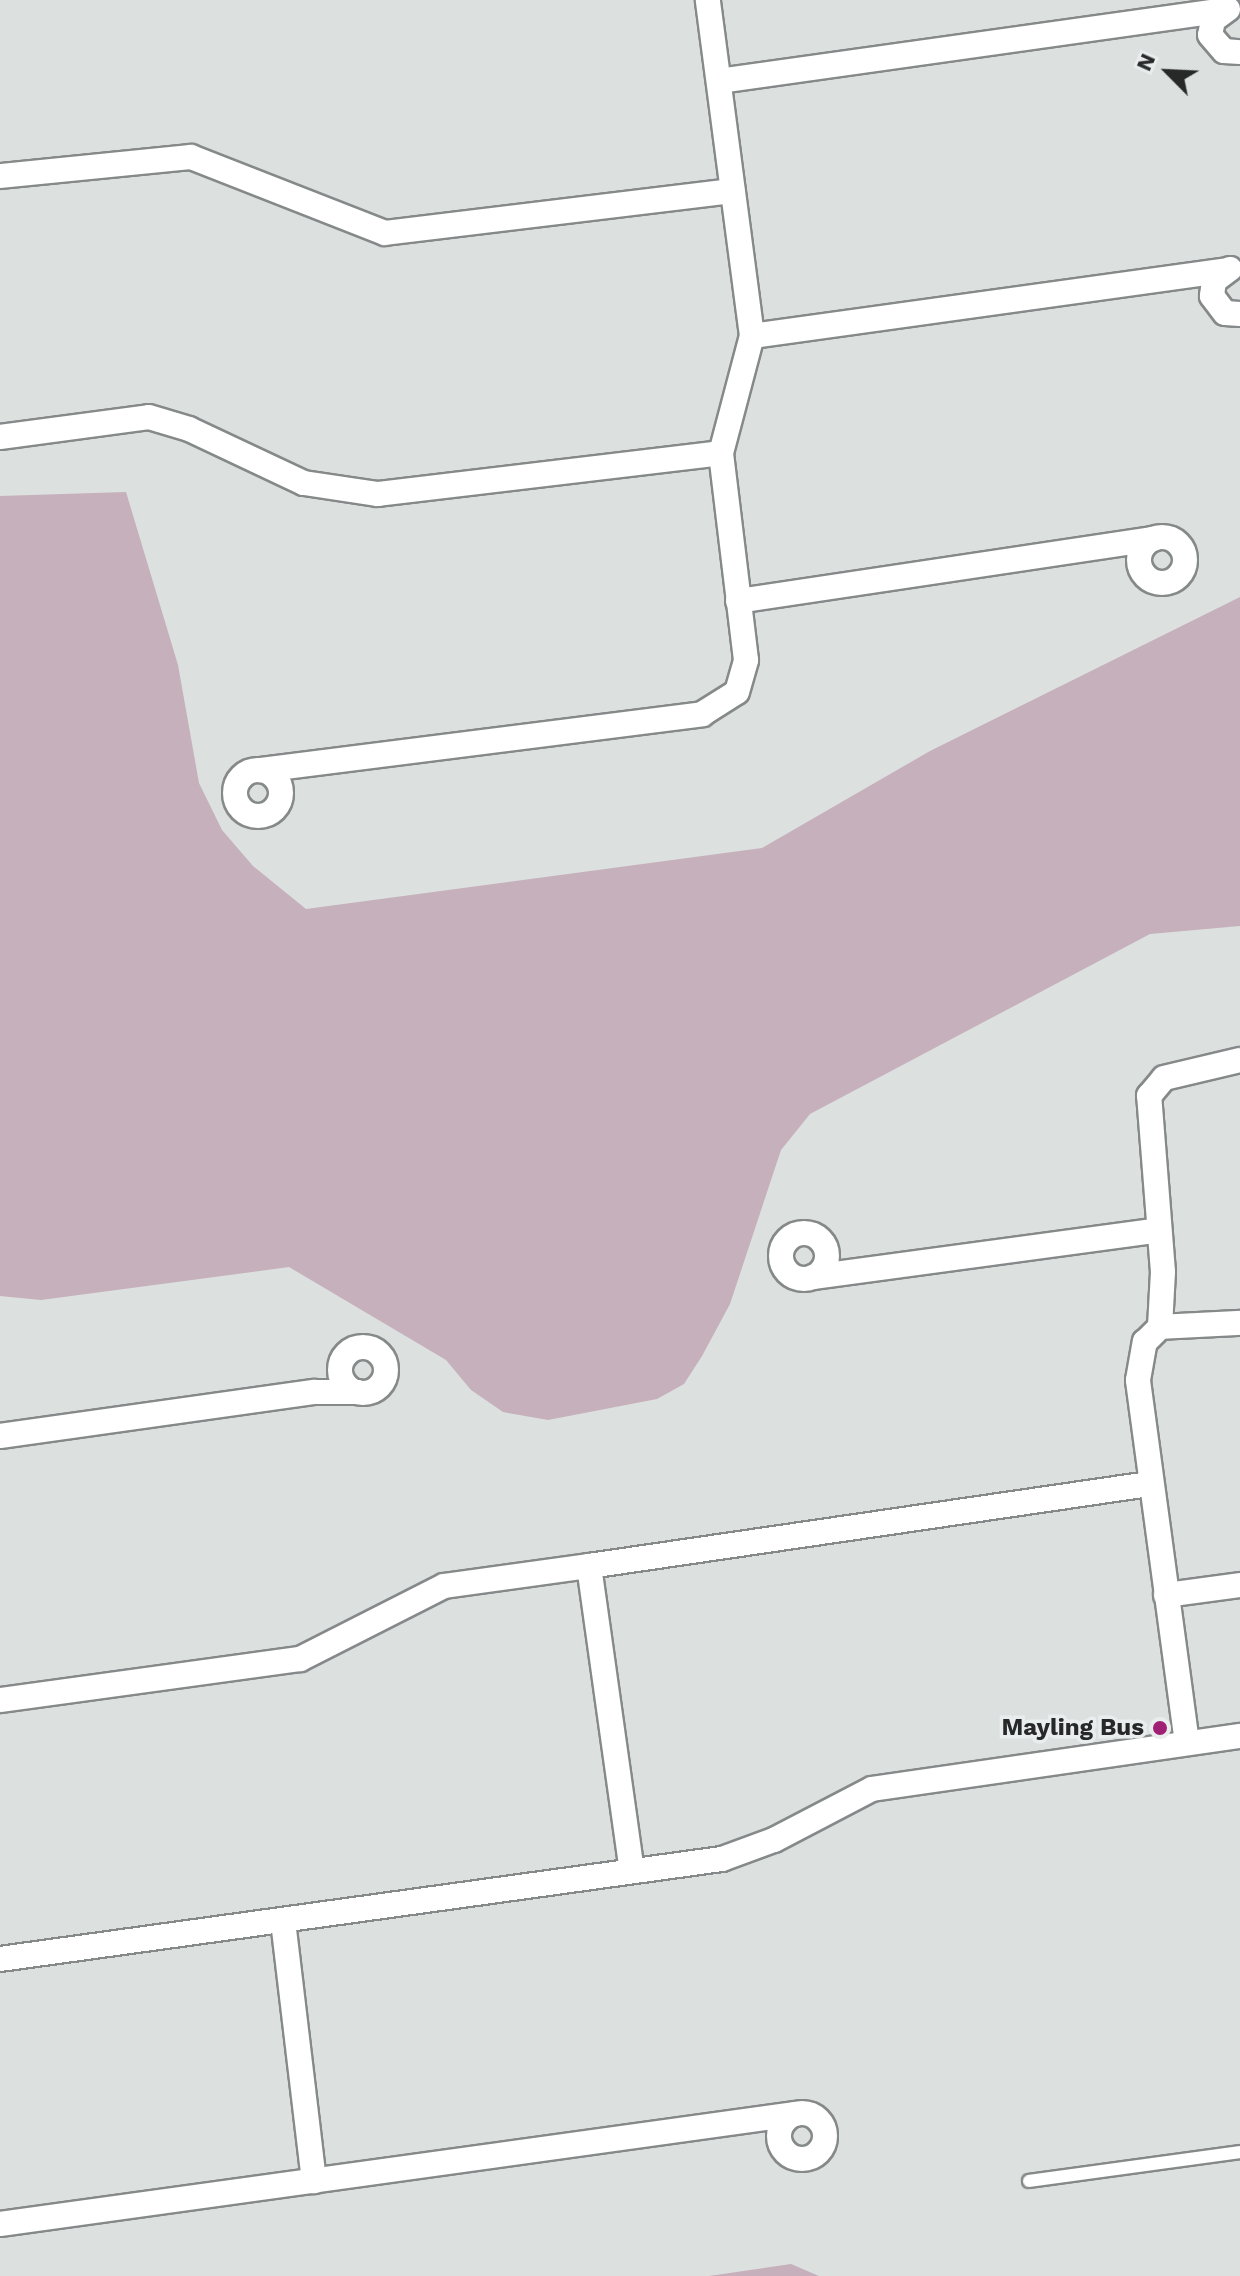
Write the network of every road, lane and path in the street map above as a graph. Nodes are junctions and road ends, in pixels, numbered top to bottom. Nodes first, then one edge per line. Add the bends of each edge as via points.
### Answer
1 (708, 0) edge
2 (1232, 9) edge
3 (1181, 19) junction
4 (1210, 35) junction
5 (1240, 52) edge
6 (719, 81) junction
7 (0, 176) edge
8 (732, 191) junction
9 (1232, 270) edge
10 (1183, 280) junction
11 (1212, 296) junction
12 (1240, 314) edge
13 (752, 336) junction
14 (0, 437) edge
15 (721, 453) junction
16 (1153, 539) junction
17 (1111, 549) junction
18 (1140, 565) junction
19 (738, 601) junction
20 (305, 769) junction
21 (261, 770) junction
22 (280, 791) junction
23 (1240, 1060) edge
24 (1159, 1230) junction
25 (826, 1252) junction
26 (855, 1267) junction
27 (813, 1277) junction
28 (1240, 1323) edge
29 (1160, 1327) junction
30 (340, 1370) junction
31 (315, 1392) junction
32 (358, 1392) junction
33 (0, 1436) edge
34 (1149, 1484) junction
35 (589, 1566) junction
36 (1240, 1585) edge
37 (1166, 1595) junction
38 (0, 1700) edge
39 (1240, 1736) edge
40 (1187, 1743) junction
41 (632, 1871) junction
42 (283, 1921) junction
43 (0, 1959) edge
44 (795, 2114) junction
45 (752, 2121) junction
46 (779, 2139) junction
47 (1240, 2152) edge
48 (314, 2181) junction
49 (1029, 2181) dead end
50 (0, 2224) edge

1 - 6 street
2 - 3 street
2 - 4 street via 1213,20
3 - 4 street
3 - 6 street
4 - 5 street via 1224,51
6 - 8 street
7 - 8 street via 191,157 385,233
8 - 13 street
9 - 10 street
9 - 11 street
10 - 11 street
10 - 13 street
11 - 12 street via 1225,313
13 - 15 street
14 - 15 street via 149,417 189,429 304,483 378,494
15 - 19 street
16 - 17 street
16 - 18 street via 1142,550
16 - 18 street via 1168,538 1180,546 1181,574 1161,583 1147,577
17 - 18 street
17 - 19 street
19 - 20 street via 743,678 729,701 702,714
20 - 21 street
20 - 22 street
21 - 22 street via 275,777
21 - 22 street via 247,773 237,784 235,798 243,811 257,816 271,811
23 - 24 street via 1164,1078 1149,1096
24 - 26 street
24 - 29 street
25 - 26 street
25 - 27 street via 824,1267
25 - 27 street via 819,1239 805,1233 782,1249 786,1271 799,1279
26 - 27 street
28 - 29 street
29 - 34 street via 1145,1342 1138,1380
30 - 31 street
30 - 32 street via 345,1384
30 - 32 street via 350,1351 378,1352 383,1379 373,1390
31 - 32 street
31 - 33 street
34 - 35 street
34 - 37 street
35 - 38 street via 444,1586 300,1659
35 - 41 street
36 - 37 street
37 - 40 street
39 - 40 street
40 - 41 street via 901,1782 853,1797 748,1852
41 - 42 street
42 - 43 street
42 - 48 street
44 - 45 street
44 - 46 street via 783,2124
44 - 46 street via 821,2124 819,2151 791,2156
45 - 46 street
45 - 48 street
47 - 49 lane
48 - 50 street

